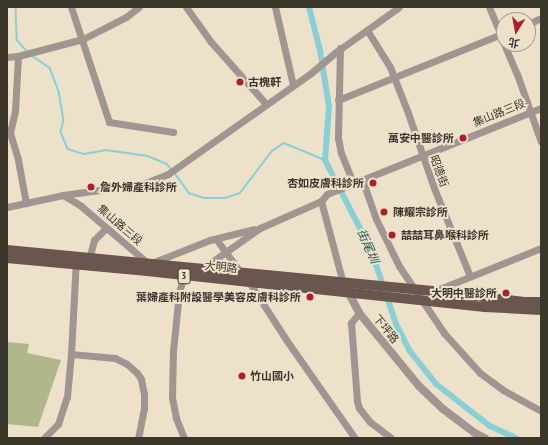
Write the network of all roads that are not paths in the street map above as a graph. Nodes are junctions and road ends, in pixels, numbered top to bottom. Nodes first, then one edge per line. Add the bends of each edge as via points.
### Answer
1 (71, 7) edge
2 (139, 7) edge
3 (186, 7) edge
4 (274, 7) edge
5 (399, 7) edge
6 (489, 7) edge
7 (496, 22) edge
8 (367, 30) junction
9 (496, 36) edge
10 (83, 39) junction
11 (340, 48) junction
12 (507, 52) edge
13 (21, 55) junction
14 (7, 56) edge
15 (394, 78) junction
16 (293, 85) junction
17 (338, 100) junction
18 (266, 104) junction
19 (541, 108) edge
20 (530, 112) junction
21 (9, 124) edge
22 (173, 132) dead end
23 (541, 142) edge
24 (422, 156) junction
25 (362, 179) junction
26 (353, 183) junction
27 (63, 195) junction
28 (321, 201) junction
29 (26, 202) junction
30 (7, 207) edge
31 (260, 228) junction
32 (105, 229) junction
33 (216, 239) junction
34 (541, 248) edge
35 (7, 250) edge
36 (224, 252) junction
37 (7, 258) edge
38 (89, 258) junction
39 (76, 260) junction
40 (148, 268) junction
41 (202, 269) junction
42 (241, 273) junction
43 (184, 276) junction
44 (470, 276) junction
45 (249, 282) junction
46 (343, 283) junction
47 (361, 289) junction
48 (415, 289) junction
49 (435, 291) junction
50 (350, 292) junction
51 (422, 300) junction
52 (541, 302) edge
53 (541, 310) edge
54 (359, 314) junction
55 (71, 354) junction
56 (541, 411) edge
57 (44, 438) edge
58 (138, 438) edge
59 (184, 438) edge
60 (354, 438) edge
61 (391, 438) edge
62 (485, 438) edge

1 - 10 street
2 - 10 street via 126,17
3 - 18 street via 212,42
4 - 16 street
5 - 8 street
6 - 7 street
8 - 11 street
8 - 15 street, 昭德街
9 - 15 street
10 - 13 street
10 - 22 street via 110,122
11 - 16 street
11 - 17 street
12 - 20 street
13 - 14 street
13 - 21 street via 15,111
15 - 17 street
15 - 24 street, 昭德街
16 - 18 street
17 - 26 street via 338,138
18 - 27 street via 168,174 144,184
19 - 20 street, 集山路三段
20 - 23 street
20 - 24 street, 集山路三段
21 - 29 street
24 - 25 street, 集山路三段
24 - 44 street, 昭德街
25 - 26 street, 集山路三段
25 - 48 street via 385,240 398,266
26 - 28 street, 集山路三段 via 327,194
27 - 29 street
27 - 32 street, 集山路三段 via 81,206
28 - 31 street
28 - 46 street, 下坪路
29 - 30 street
31 - 33 street
31 - 36 street
32 - 38 street via 94,240
32 - 40 street, 集山路三段
33 - 36 street
33 - 40 street
34 - 44 street
35 - 39 main road, 大明路 / 3
36 - 41 street
36 - 42 street
37 - 39 main road, 大明路 / 3
38 - 39 main road, 大明路 / 3
38 - 40 main road, 大明路 / 3
39 - 40 main road, 大明路 / 3
39 - 55 street
40 - 41 main road, 大明路 / 3
40 - 43 main road, 大明路 / 3
41 - 42 main road, 大明路 / 3
41 - 43 street
42 - 46 main road, 大明路 / 3
43 - 45 main road, 大明路 / 3
43 - 59 street via 175,313 172,397 176,418
44 - 49 street
45 - 50 main road, 大明路 / 3
45 - 60 street
46 - 47 main road, 大明路 / 3
46 - 50 street, 下坪路
47 - 48 main road, 3
47 - 50 main road, 大明路 / 3
47 - 51 main road, 3 via 398,298
48 - 49 main road, 3
48 - 51 street
49 - 51 street
49 - 52 main road, 3
50 - 54 street, 下坪路
51 - 53 main road, 3
51 - 56 street via 444,333 480,373 503,390
54 - 61 street via 351,322 357,401 370,422
54 - 62 street, 下坪路 via 419,386 443,409
55 - 57 street via 67,397 62,415 56,428
55 - 58 street via 115,358 137,373 144,395

